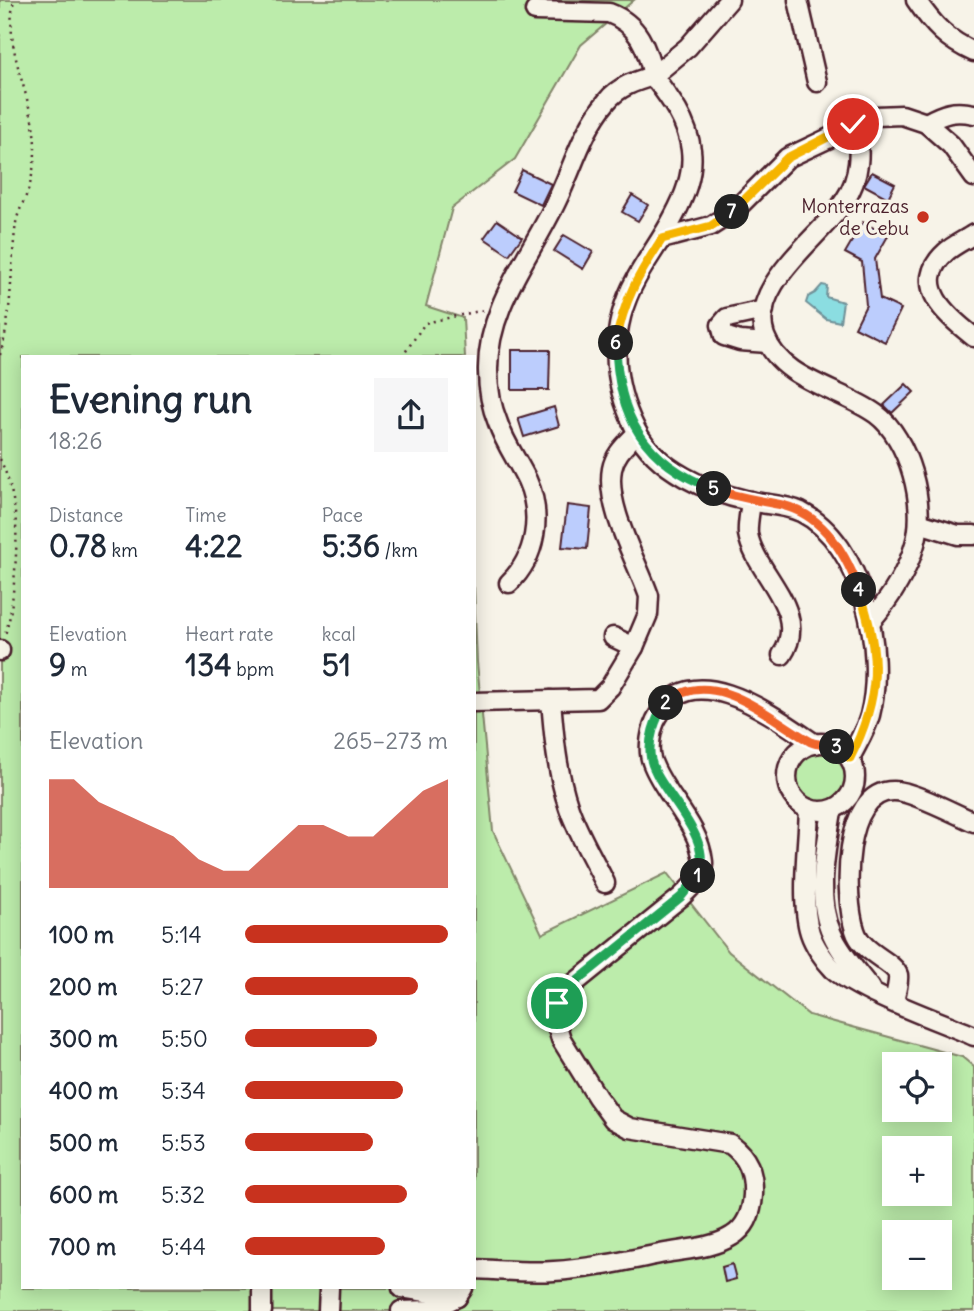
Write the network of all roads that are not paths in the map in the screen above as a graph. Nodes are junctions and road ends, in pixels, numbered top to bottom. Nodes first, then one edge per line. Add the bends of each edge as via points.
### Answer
1 (729, 0) edge
2 (798, 0) edge
3 (916, 0) edge
4 (535, 11) dead end
5 (974, 52) edge
6 (653, 76) junction
7 (817, 82) dead end
8 (974, 114) edge
9 (926, 122) junction
10 (853, 124) junction
11 (974, 177) edge
12 (974, 234) edge
13 (662, 239) junction
14 (764, 310) junction
15 (974, 337) edge
16 (768, 343) junction
17 (638, 433) junction
18 (751, 501) junction
19 (919, 523) junction
20 (974, 535) edge
21 (509, 583) dead end
22 (870, 622) junction
23 (613, 637) dead end
24 (634, 647) junction
25 (782, 655) dead end
26 (551, 700) junction
27 (476, 702) edge
28 (814, 744) junction
29 (850, 758) junction
30 (808, 809) junction
31 (832, 811) junction
32 (974, 822) edge
33 (605, 883) dead end
34 (872, 990) junction
35 (894, 1001) junction
36 (974, 1036) edge
37 (476, 1269) edge
38 (262, 1289) edge
39 (329, 1289) edge
40 (416, 1289) edge
41 (460, 1292) edge
42 (262, 1311) edge
43 (328, 1311) edge
44 (401, 1311) edge

1 - 6 street via 688,47
2 - 7 street
3 - 5 street via 952,42
4 - 6 street via 618,16 638,32
6 - 13 street via 674,103 691,149 684,198
6 - 21 street via 625,85 608,99 590,126 556,202 517,271 490,340 489,397 528,483 536,528 524,565
8 - 9 street via 956,111
9 - 10 street via 887,114
9 - 11 street via 951,145
10 - 13 street via 787,158 733,212 711,226
10 - 14 street via 859,140 857,171 845,201 796,254
12 - 15 street via 946,252 932,277 937,305
13 - 17 street via 620,314 616,343 616,375
14 - 16 street
14 - 16 street via 727,318 721,325 724,336
16 - 19 street via 784,362 879,415 892,430 911,467
17 - 18 street via 671,469 699,484
17 - 24 street via 620,451 612,468 611,488 649,596 648,614
18 - 22 street via 783,505 822,527 851,568
18 - 25 street via 751,543 777,589 790,632
19 - 20 street
19 - 22 street via 903,572
22 - 29 street via 875,656 873,697
23 - 24 street
24 - 26 street via 598,699
26 - 27 street
26 - 33 street via 562,786
28 - 29 street via 834,746
28 - 30 street via 794,756 788,770 791,794
28 - 37 street via 780,720 720,691 686,691 664,704 655,720 651,761 686,818 703,865 695,883 681,897 566,990 554,1016 561,1039 613,1119 629,1128 730,1144 739,1150 753,1178 752,1210 746,1222 716,1243 626,1260 555,1271
29 - 31 street via 853,788 845,802
30 - 31 street
30 - 34 street via 806,907 810,933 831,967
31 - 34 street via 825,914 832,935
32 - 35 street via 893,791 873,800 854,825 849,867 854,928 865,949 896,970 899,978
34 - 35 street
35 - 36 street
38 - 42 street
39 - 43 street
40 - 41 street
41 - 44 street via 431,1310

